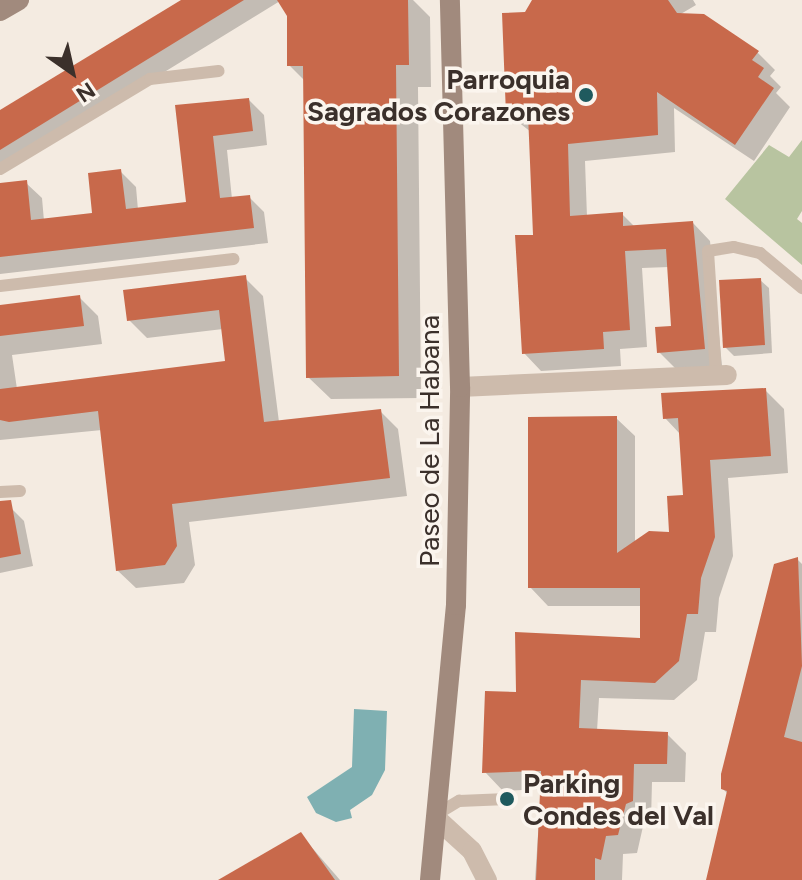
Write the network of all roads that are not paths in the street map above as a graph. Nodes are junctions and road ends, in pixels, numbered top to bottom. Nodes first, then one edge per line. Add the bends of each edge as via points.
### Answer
1 (19, 0) edge
2 (450, 0) edge
3 (0, 11) edge
4 (219, 71) dead end
5 (0, 169) edge
6 (233, 259) dead end
7 (0, 286) edge
8 (802, 288) edge
9 (722, 375) joint
10 (460, 387) junction
11 (20, 491) dead end
12 (0, 492) edge
13 (507, 799) dead end
14 (437, 816) junction
15 (430, 880) edge
16 (487, 880) edge

1 - 3 street
2 - 10 street, Paseo de La Habana
4 - 5 lane via 150,79
6 - 7 lane
8 - 9 lane via 760,253 734,247 708,251
9 - 10 street
10 - 14 street, Paseo de La Habana via 456,605
11 - 12 lane
13 - 14 lane via 459,801
14 - 15 street, Paseo de La Habana
14 - 16 street via 472,851

